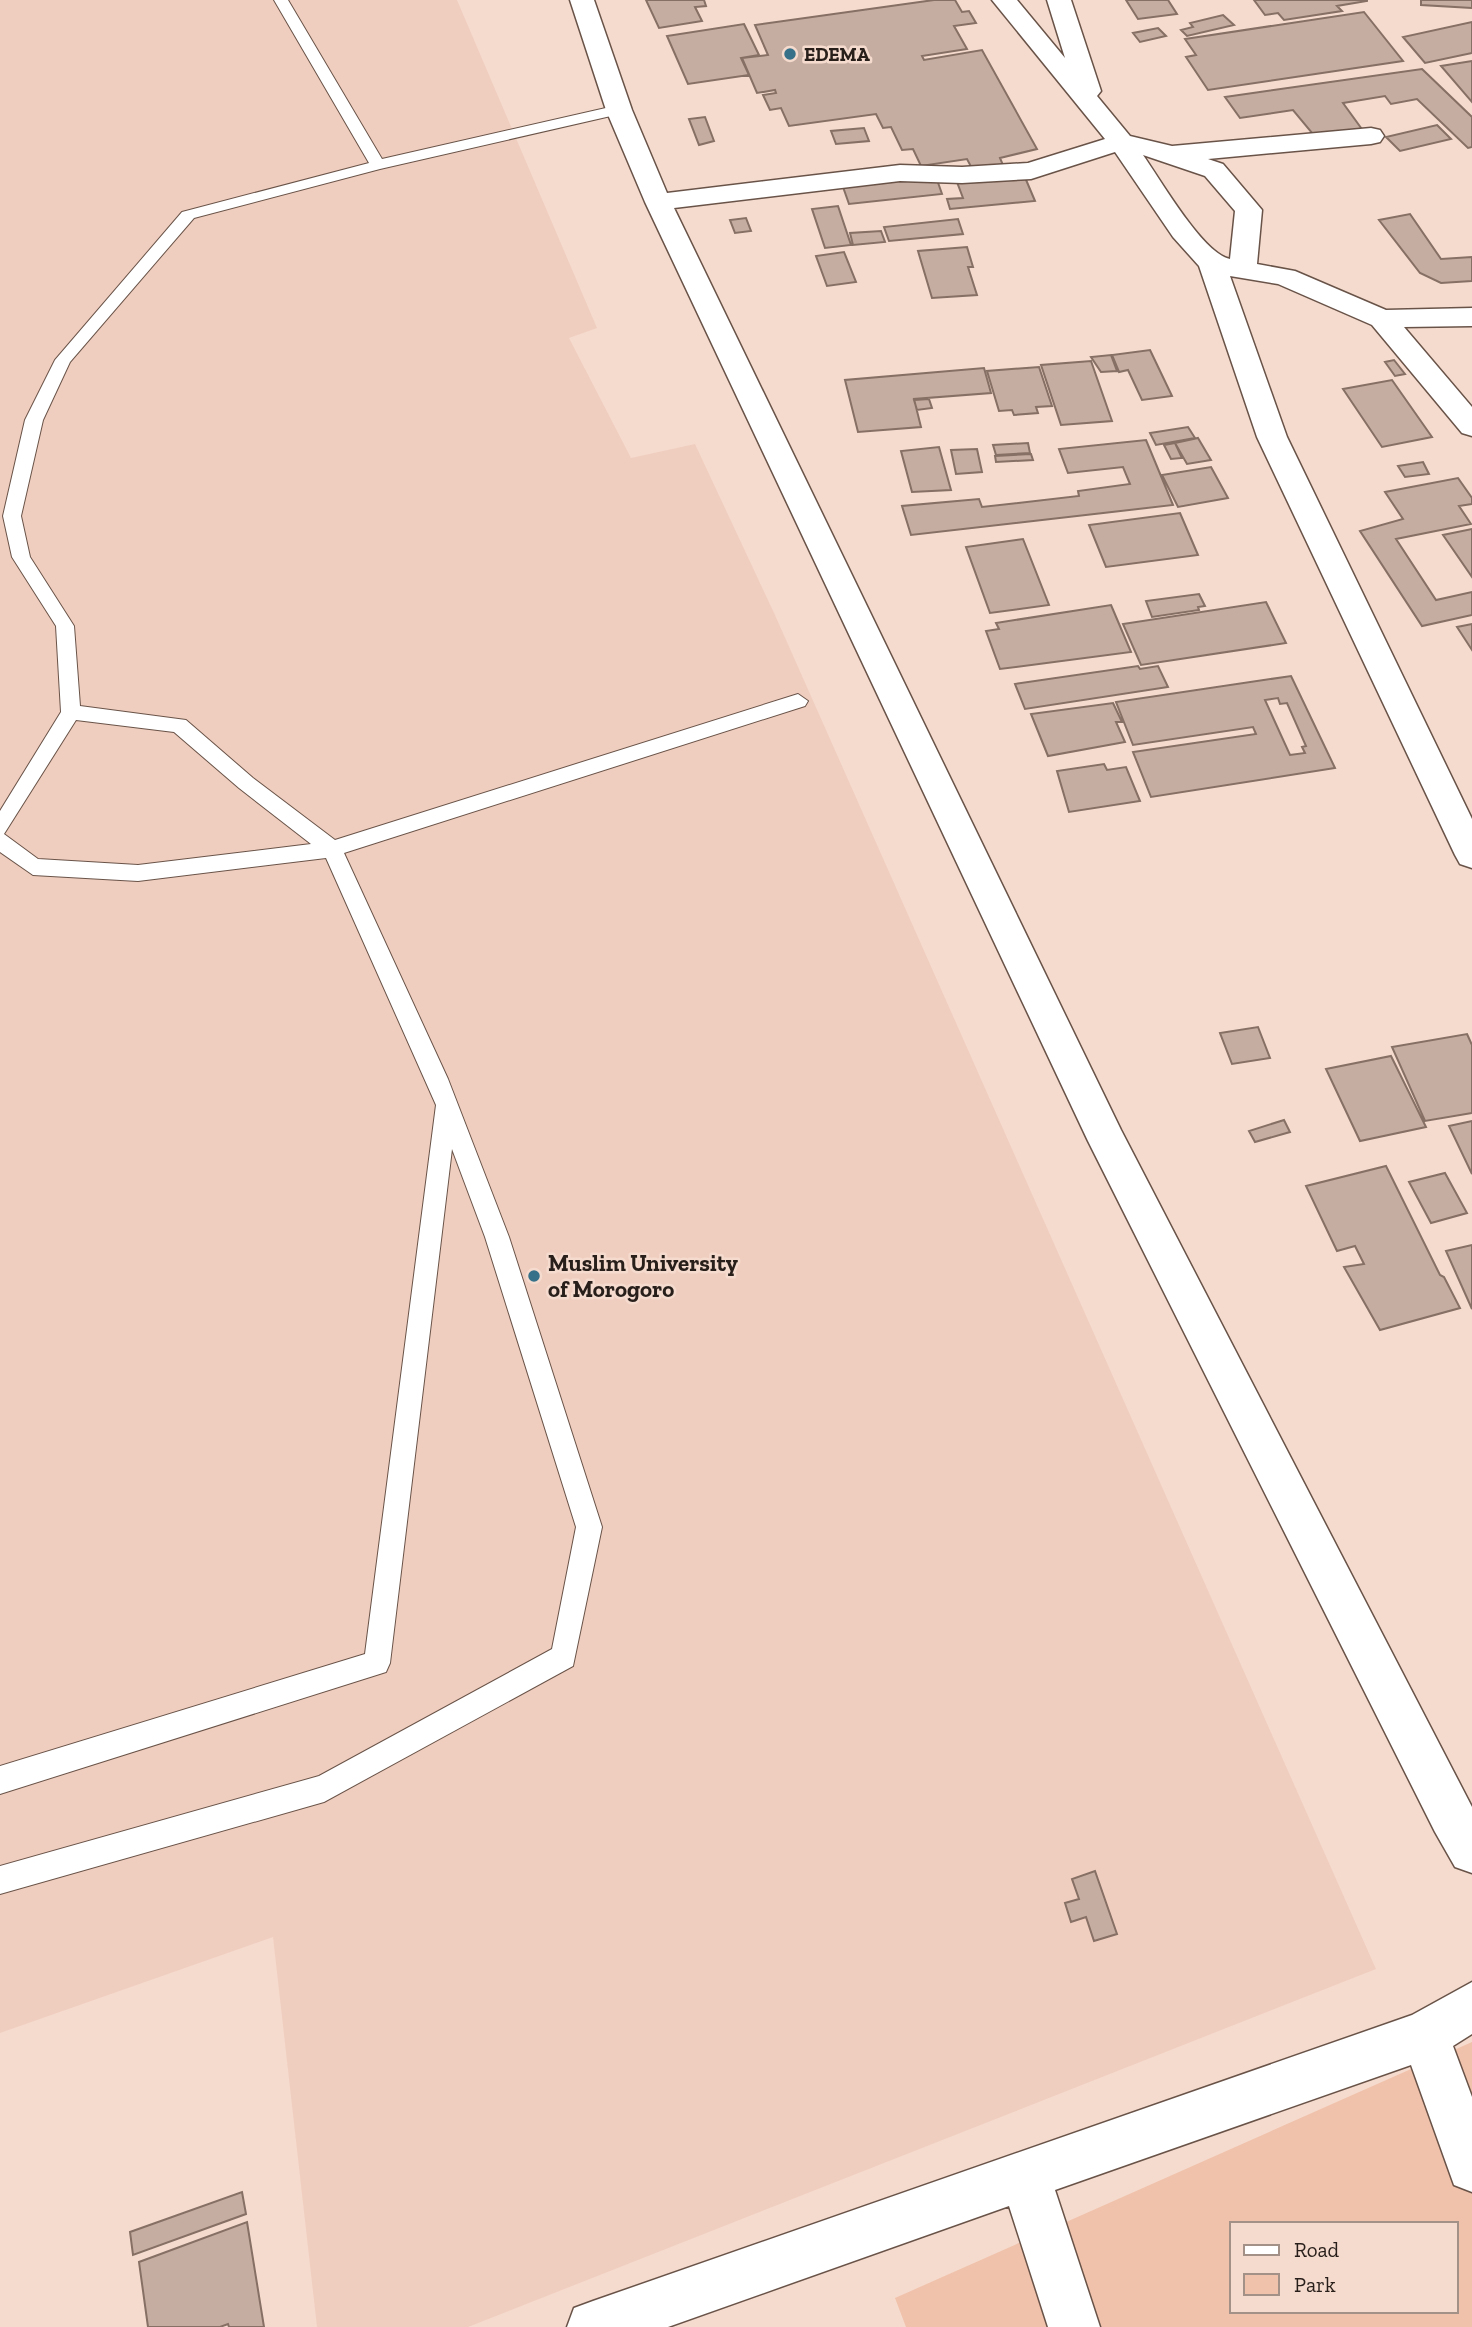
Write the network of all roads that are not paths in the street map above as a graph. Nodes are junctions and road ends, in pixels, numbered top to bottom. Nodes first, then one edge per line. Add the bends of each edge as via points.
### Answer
1 (281, 0) edge
2 (582, 0) edge
3 (1004, 0) edge
4 (1059, 0) edge
5 (1094, 109) junction
6 (619, 110) junction
7 (1371, 136) dead end
8 (1121, 142) junction
9 (1172, 155) junction
10 (378, 165) junction
11 (658, 202) junction
12 (1212, 264) junction
13 (1243, 269) junction
14 (1472, 317) edge
15 (1382, 319) junction
16 (1472, 426) edge
17 (798, 701) dead end
18 (71, 712) junction
19 (0, 828) edge
20 (0, 841) edge
21 (332, 849) junction
22 (1472, 855) edge
23 (447, 1104) junction
24 (0, 1780) edge
25 (1472, 1850) edge
26 (0, 1880) edge
27 (1472, 2006) edge
28 (1425, 2035) junction
29 (1472, 2167) edge
30 (1024, 2174) junction
31 (593, 2327) edge
32 (1074, 2327) edge

1 - 10 lane
2 - 6 street
3 - 5 street
4 - 5 street
5 - 8 street
6 - 10 lane
6 - 11 street
7 - 9 street
8 - 9 street
8 - 11 street via 1031,171 962,176 900,173
8 - 12 street via 1183,231
9 - 13 street via 1214,170 1249,210
10 - 18 lane via 188,215 64,360 34,420 12,516 21,557 65,626
11 - 25 street via 1107,1141
12 - 13 street
12 - 22 street via 1272,437
13 - 15 street via 1285,277
14 - 15 street
15 - 16 street
17 - 21 lane
18 - 19 lane
18 - 21 lane via 179,725
20 - 21 lane via 33,867 138,873
21 - 23 lane
23 - 24 lane via 377,1663
23 - 26 lane via 497,1237 589,1527 564,1657 324,1788
27 - 28 street
28 - 29 street
28 - 30 street
30 - 31 street
30 - 32 street

